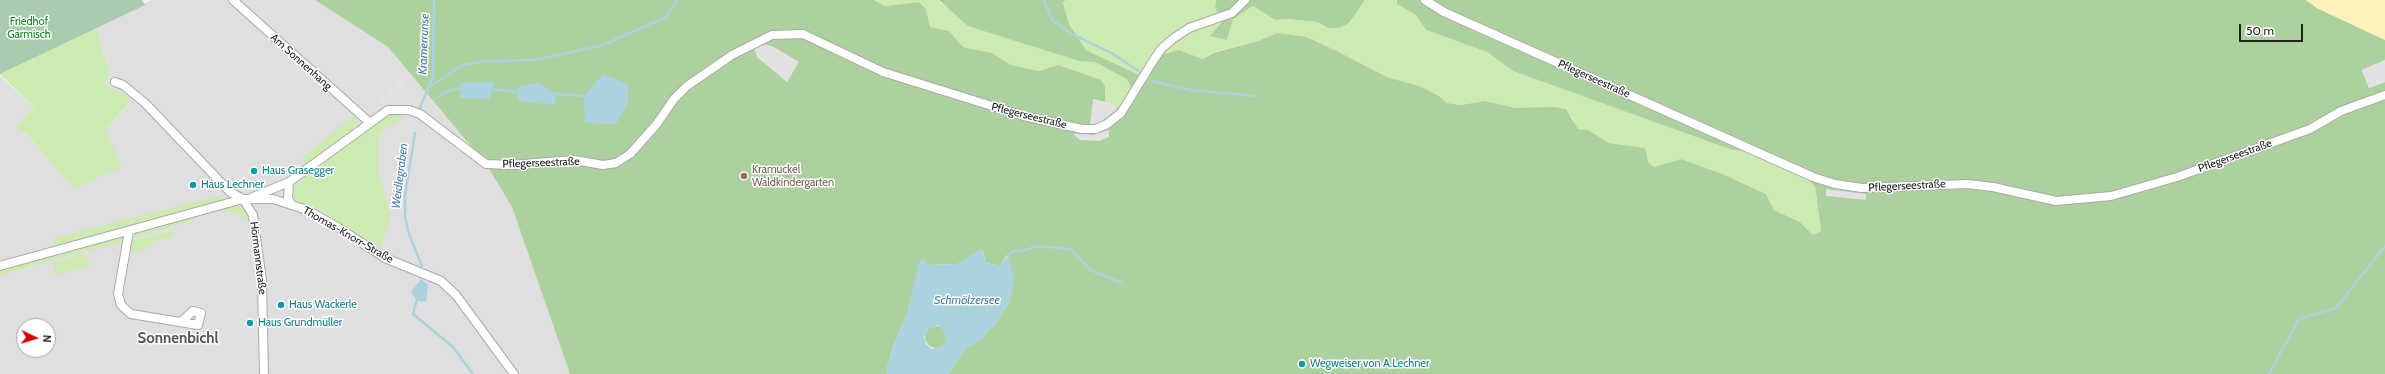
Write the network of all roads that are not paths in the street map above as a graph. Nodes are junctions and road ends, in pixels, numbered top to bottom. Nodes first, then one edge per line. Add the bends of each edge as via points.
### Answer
1 (233, 0) edge
2 (1245, 0) edge
3 (1425, 0) edge
4 (115, 82) dead end
5 (2385, 95) edge
6 (369, 122) junction
7 (289, 182) junction
8 (253, 198) junction
9 (243, 199) junction
10 (292, 204) junction
11 (129, 231) junction
12 (0, 266) edge
13 (182, 321) junction
14 (264, 374) edge
15 (514, 374) edge

1 - 6 street, Am Sonnenhang
2 - 6 street, Pflegerseestraße via 1232,13 1189,28 1174,38 1162,48 1121,113 1107,124 1089,130 1024,116 884,72 803,34 772,34 732,55 687,86 630,154 616,163 603,165 574,160 512,165 486,164 416,112 388,110
3 - 5 street, Pflegerseestraße via 1444,12 1684,117 1813,177 1835,184 1862,188 1966,184 1993,187 2056,201 2111,196 2177,177 2310,129 2341,111
4 - 9 street, Hörmannstraße via 144,102 230,192
6 - 7 street, Pflegerseestraße
7 - 8 street, Pflegerseestraße
7 - 10 street via 288,198
8 - 9 street, Thomas-Knorr-Straße
8 - 10 street, Thomas-Knorr-Straße
9 - 11 street, Thomas-Knorr-Straße
9 - 14 street, Hörmannstraße via 252,215 260,266 265,331
10 - 15 street, Thomas-Knorr-Straße via 339,228 385,258 441,281 456,295
11 - 12 street, Thomas-Knorr-Straße
11 - 13 street via 118,294 121,305 131,314
13 - 13 street via 198,325 201,313 193,311

